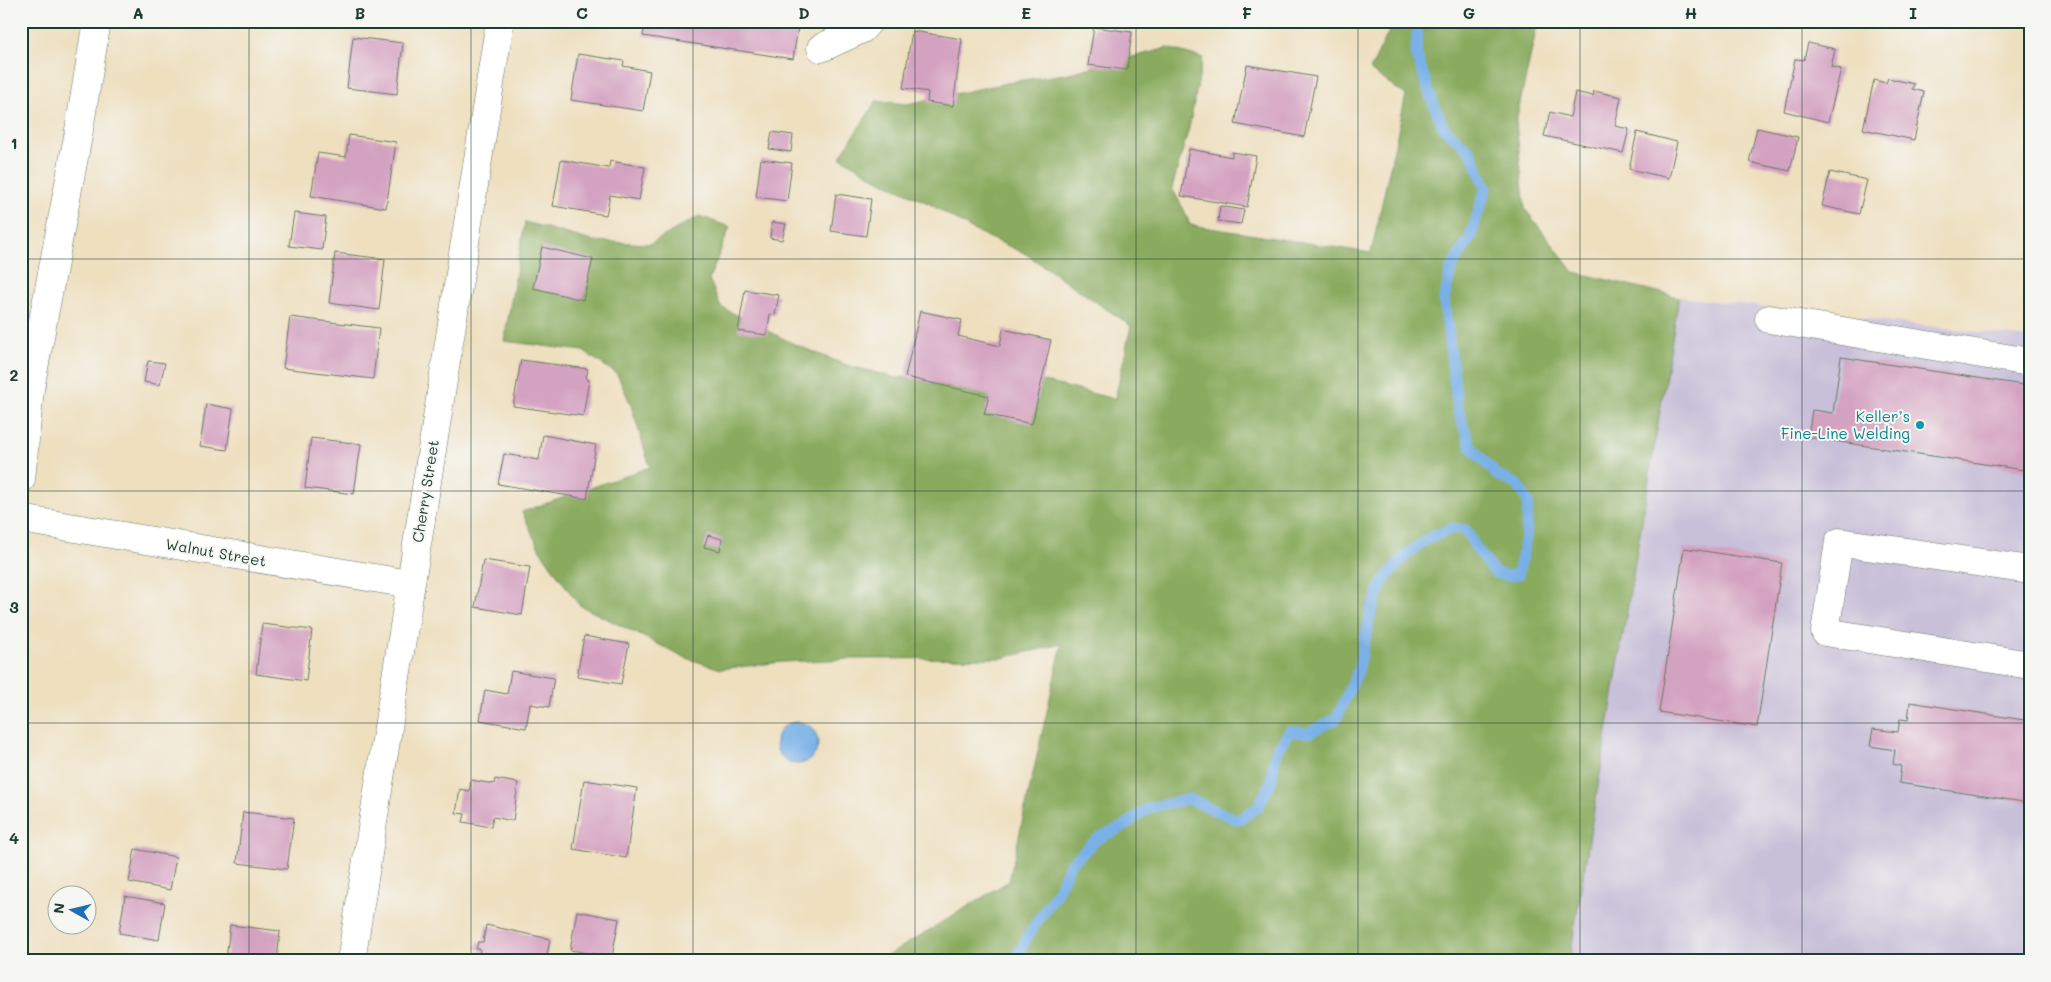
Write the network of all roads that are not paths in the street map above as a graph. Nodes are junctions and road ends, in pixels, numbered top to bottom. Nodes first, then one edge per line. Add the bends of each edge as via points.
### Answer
1 (97, 21) edge
2 (500, 21) edge
3 (869, 21) edge
4 (821, 48) dead end
5 (1769, 319) dead end
6 (2030, 362) edge
7 (21, 479) edge
8 (21, 519) edge
9 (2030, 570) edge
10 (410, 584) junction
11 (2030, 665) edge
12 (351, 961) edge

1 - 7 street via 30,389
2 - 10 street, Cherry Street
3 - 4 street via 862,29
5 - 6 street
8 - 10 street, Walnut Street
9 - 11 street via 1839,542 1824,632
10 - 12 street, Cherry Street

